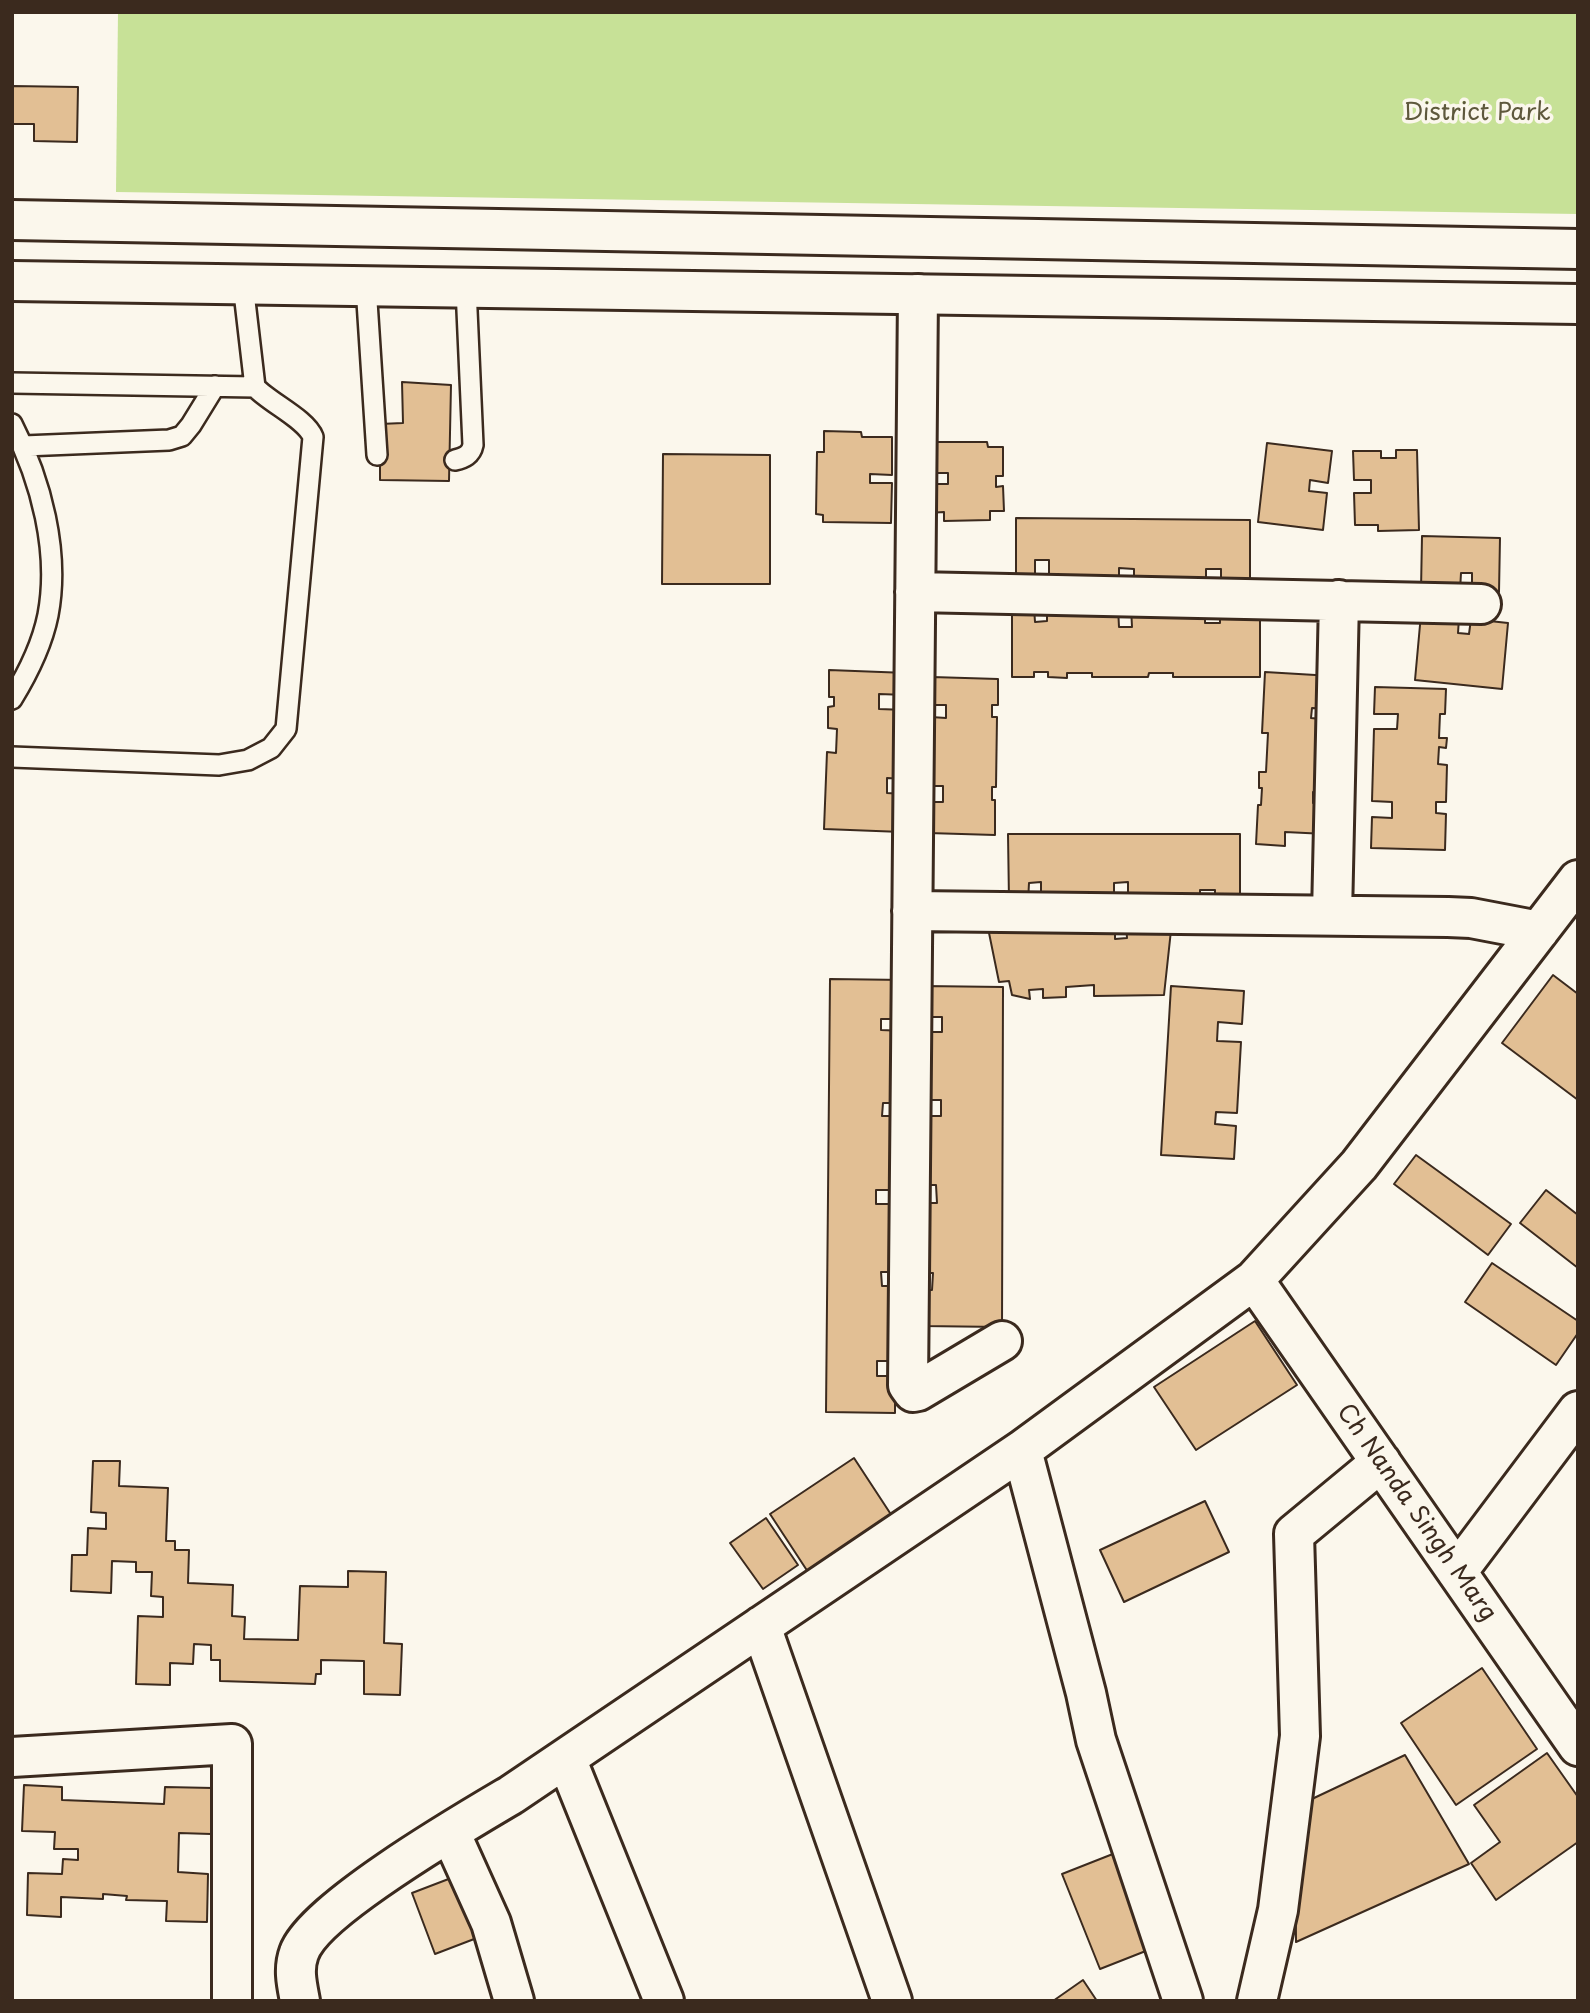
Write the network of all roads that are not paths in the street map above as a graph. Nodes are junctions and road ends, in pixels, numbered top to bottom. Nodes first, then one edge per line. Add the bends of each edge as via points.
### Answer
1 (12, 220) edge
2 (1578, 249) edge
3 (12, 281) edge
4 (243, 284) junction
5 (366, 286) junction
6 (466, 288) junction
7 (918, 294) junction
8 (1578, 304) edge
9 (12, 383) edge
10 (215, 386) junction
11 (255, 387) junction
12 (12, 424) edge
13 (24, 446) junction
14 (377, 455) dead end
15 (455, 460) dead end
16 (915, 592) junction
17 (1339, 600) junction
18 (1481, 604) dead end
19 (12, 699) edge
20 (12, 757) edge
21 (1578, 880) edge
22 (912, 911) junction
23 (1332, 915) junction
24 (1539, 931) junction
25 (1254, 1280) junction
26 (1002, 1341) dead end
27 (1578, 1411) edge
28 (1022, 1450) junction
29 (1381, 1462) junction
30 (1457, 1573) junction
31 (761, 1626) junction
32 (1578, 1746) edge
33 (12, 1757) edge
34 (566, 1758) junction
35 (450, 1832) junction
36 (232, 2001) edge
37 (300, 2001) edge
38 (514, 2001) edge
39 (664, 2001) edge
40 (892, 2001) edge
41 (1183, 2001) edge
42 (1257, 2001) edge

1 - 2 street
3 - 4 street
4 - 5 street
4 - 11 lane
5 - 6 street
5 - 14 lane
6 - 7 street
6 - 15 lane via 473,445 472,452
7 - 8 street
7 - 16 street
9 - 10 lane
10 - 11 lane
10 - 13 lane via 182,436
11 - 20 lane via 303,423 313,437 286,729 271,748 248,760 219,765
12 - 13 lane
13 - 19 lane via 49,538 51,581 39,648
16 - 17 street
16 - 22 street
17 - 18 street
17 - 23 street
21 - 24 street
22 - 23 street
22 - 26 street via 908,1385 918,1391
23 - 24 street via 1471,918
24 - 25 street via 1359,1165
25 - 28 street
25 - 29 street, Ch Nanda Singh Marg
27 - 30 street
28 - 31 street
28 - 41 street via 1096,1740
29 - 30 street, Ch Nanda Singh Marg
29 - 42 street via 1294,1534 1300,1736 1278,1910
30 - 32 street, Ch Nanda Singh Marg
31 - 34 street
31 - 40 street
33 - 36 street via 232,1744
34 - 35 street
34 - 39 street
35 - 37 street via 353,1897 314,1931 299,1951 295,1972
35 - 38 street via 491,1923

